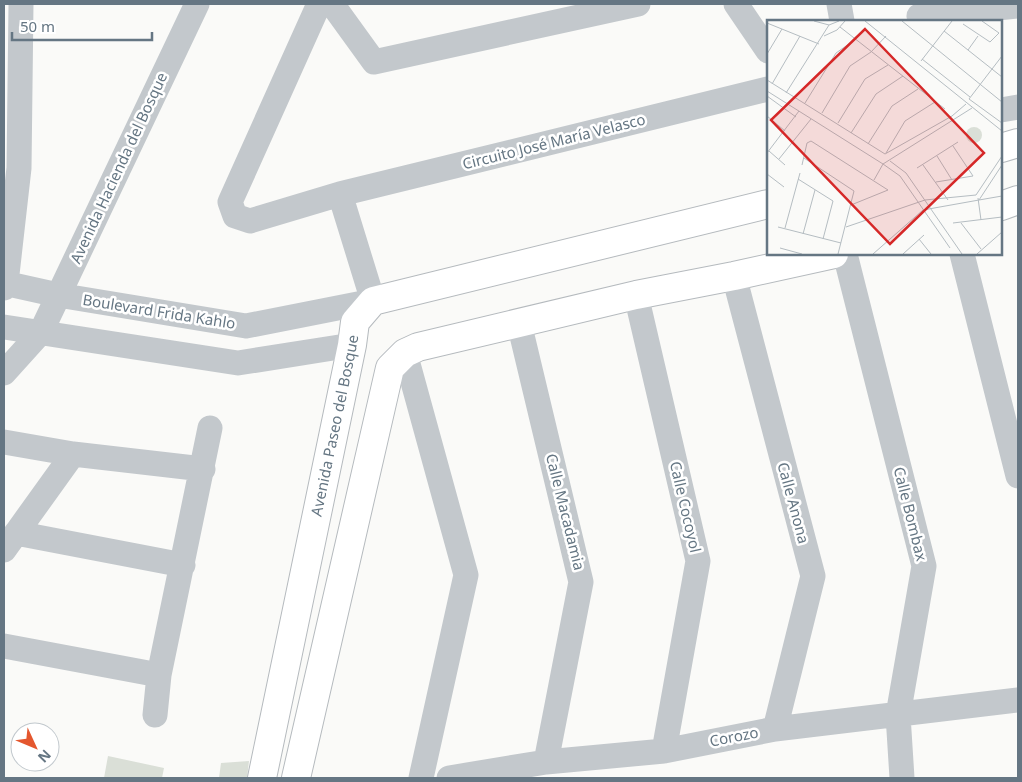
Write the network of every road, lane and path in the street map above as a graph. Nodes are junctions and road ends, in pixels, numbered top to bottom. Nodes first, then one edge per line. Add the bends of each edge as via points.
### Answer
1 (21, 4) edge
2 (197, 4) edge
3 (319, 4) edge
4 (332, 4) edge
5 (638, 4) edge
6 (736, 4) edge
7 (839, 4) edge
8 (1018, 6) edge
9 (918, 14) edge
10 (842, 20) edge
11 (767, 50) edge
12 (767, 89) edge
13 (1018, 107) edge
14 (1002, 110) edge
15 (1018, 143) edge
16 (1002, 148) edge
17 (340, 194) junction
18 (1018, 200) edge
19 (767, 204) edge
20 (1002, 206) edge
21 (829, 255) edge
22 (845, 255) edge
23 (962, 255) edge
24 (734, 276) junction
25 (5, 285) edge
26 (58, 295) junction
27 (636, 295) junction
28 (373, 301) junction
29 (519, 323) junction
30 (4, 327) edge
31 (41, 332) junction
32 (352, 345) junction
33 (405, 353) junction
34 (4, 373) edge
35 (210, 428) dead end
36 (4, 442) edge
37 (73, 454) junction
38 (203, 469) junction
39 (1018, 476) edge
40 (10, 542) edge
41 (183, 565) junction
42 (4, 646) edge
43 (159, 675) junction
44 (1018, 697) edge
45 (155, 714) dead end
46 (898, 715) junction
47 (774, 730) junction
48 (664, 751) junction
49 (546, 762) junction
50 (264, 777) edge
51 (296, 778) edge
52 (420, 778) edge
53 (449, 778) edge
54 (902, 778) edge

1 - 25 street via 19,168
2 - 26 street, Avenida Hacienda del Bosque
3 - 17 street, Circuito José María Velasco via 230,202 235,216 250,221
4 - 5 street via 374,62
6 - 11 street
7 - 10 street
8 - 9 street
12 - 17 street, Circuito José María Velasco
13 - 14 street
15 - 16 main road
17 - 28 street
18 - 20 main road
19 - 28 main road
21 - 24 main road
22 - 46 street, Calle Bombax via 924,566
23 - 39 street
24 - 27 main road
24 - 47 street, Calle Anona via 813,576
25 - 26 street, Boulevard Frida Kahlo
26 - 28 street, Boulevard Frida Kahlo via 246,326
26 - 31 street, Avenida Hacienda del Bosque
27 - 29 main road
27 - 48 street, Calle Cocoyol via 698,561
28 - 32 main road, Avenida Paseo del Bosque via 355,322
29 - 33 main road
29 - 49 street, Calle Macadamia via 581,582
30 - 31 street
31 - 32 street via 238,363
31 - 34 street, Avenida Hacienda del Bosque
32 - 50 main road, Avenida Paseo del Bosque
33 - 51 main road via 390,368
33 - 52 street via 466,575
35 - 38 street
36 - 37 street
37 - 38 street
37 - 40 street
38 - 41 street
40 - 41 street
41 - 43 street
42 - 43 street
43 - 45 street
44 - 46 street, Corozo
46 - 47 street, Corozo
46 - 54 street, Calle Bombax
47 - 48 street, Corozo
48 - 49 street, Corozo
49 - 53 street, Corozo

